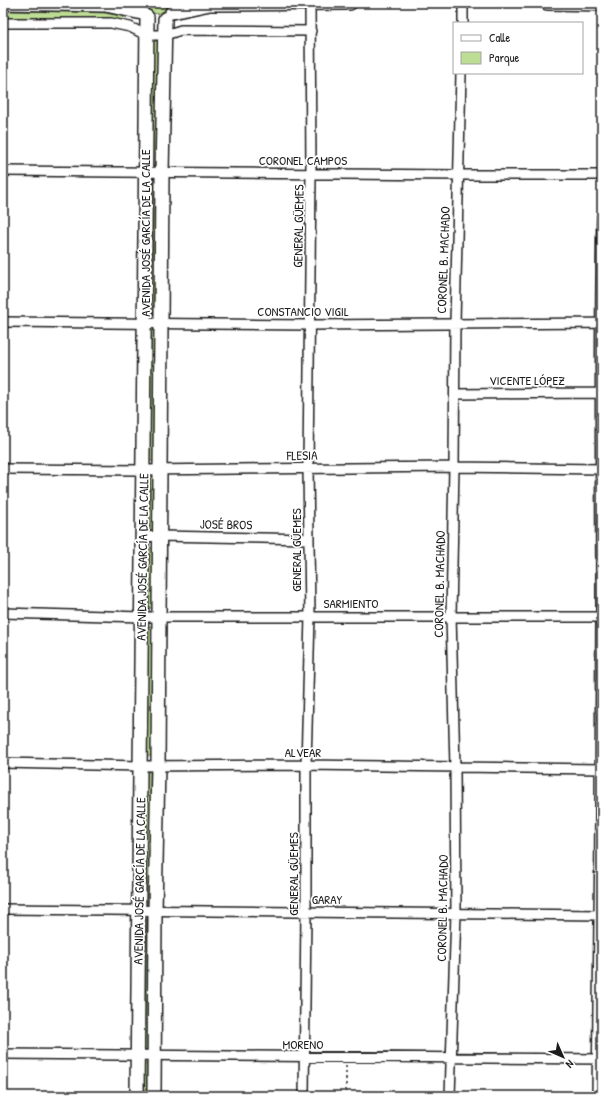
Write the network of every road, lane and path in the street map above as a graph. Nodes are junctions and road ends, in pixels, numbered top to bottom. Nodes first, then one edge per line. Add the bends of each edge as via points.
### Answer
1 (3, 3) edge
2 (209, 3) edge
3 (310, 3) edge
4 (350, 3) edge
5 (463, 3) edge
6 (547, 3) edge
7 (108, 4) edge
8 (602, 4) edge
9 (143, 11) edge
10 (171, 11) edge
11 (463, 22) edge
12 (3, 23) edge
13 (311, 31) junction
14 (146, 35) junction
15 (165, 35) junction
16 (461, 74) edge
17 (3, 171) edge
18 (146, 173) junction
19 (162, 173) junction
20 (311, 173) junction
21 (458, 175) junction
22 (602, 175) edge
23 (602, 216) edge
24 (3, 322) edge
25 (145, 323) junction
26 (161, 323) junction
27 (455, 323) junction
28 (601, 323) edge
29 (310, 324) junction
30 (600, 393) junction
31 (455, 394) junction
32 (454, 467) junction
33 (3, 468) edge
34 (308, 468) junction
35 (160, 469) junction
36 (602, 469) edge
37 (143, 470) junction
38 (160, 536) junction
39 (143, 537) junction
40 (309, 539) junction
41 (3, 613) edge
42 (310, 616) junction
43 (451, 616) junction
44 (142, 617) junction
45 (159, 617) junction
46 (602, 617) edge
47 (3, 763) edge
48 (306, 765) junction
49 (140, 766) junction
50 (158, 766) junction
51 (455, 767) junction
52 (601, 769) edge
53 (3, 909) edge
54 (139, 911) junction
55 (155, 911) junction
56 (306, 912) junction
57 (456, 913) junction
58 (601, 914) edge
59 (3, 1054) edge
60 (137, 1055) junction
61 (154, 1055) junction
62 (304, 1057) junction
63 (346, 1057) junction
64 (451, 1057) junction
65 (600, 1059) edge
66 (137, 1096) edge
67 (154, 1096) edge
68 (304, 1096) edge
69 (346, 1096) edge
70 (450, 1096) edge
71 (597, 1096) edge

1 - 7 main road
2 - 3 main road
2 - 10 main road
3 - 4 main road
3 - 13 street, GENERAL GÜEMES
5 - 11 street
6 - 8 main road
7 - 9 main road
9 - 10 main road via 156,20
9 - 14 main road, AVENIDA JOSÉ GARCÍA DE LA CALLE
10 - 15 main road, AVENIDA JOSÉ GARCÍA DE LA CALLE
12 - 14 street via 111,22
13 - 15 street via 180,30
13 - 20 street, GENERAL GÜEMES
14 - 15 street
14 - 18 main road, AVENIDA JOSÉ GARCÍA DE LA CALLE
15 - 19 main road, AVENIDA JOSÉ GARCÍA DE LA CALLE
16 - 21 street, CORONEL B. MACHADO
17 - 18 street, CORONEL CAMPOS
18 - 19 street, CORONEL CAMPOS
18 - 25 main road, AVENIDA JOSÉ GARCÍA DE LA CALLE
19 - 20 street, CORONEL CAMPOS
19 - 26 main road, AVENIDA JOSÉ GARCÍA DE LA CALLE
20 - 21 street, CORONEL CAMPOS
20 - 29 street, GENERAL GÜEMES
21 - 22 street, CORONEL CAMPOS
21 - 27 street, CORONEL B. MACHADO
23 - 28 street
24 - 25 street, CONSTANCIO VIGIL
25 - 26 street, CONSTANCIO VIGIL
25 - 37 main road, AVENIDA JOSÉ GARCÍA DE LA CALLE
26 - 29 street, CONSTANCIO VIGIL
26 - 35 main road, AVENIDA JOSÉ GARCÍA DE LA CALLE
27 - 28 street, CONSTANCIO VIGIL
27 - 29 street, CONSTANCIO VIGIL
27 - 31 street, CORONEL B. MACHADO
28 - 30 street
29 - 34 street, GENERAL GÜEMES
30 - 31 street, VICENTE LÓPEZ
30 - 36 street
31 - 32 street, CORONEL B. MACHADO
32 - 34 street, FLESIA
32 - 36 street, FLESIA
32 - 43 street, CORONEL B. MACHADO
33 - 37 street, FLESIA
34 - 35 street, FLESIA
34 - 40 street, GENERAL GÜEMES
35 - 37 street, FLESIA
35 - 38 main road, AVENIDA JOSÉ GARCÍA DE LA CALLE
36 - 46 street
37 - 39 main road, AVENIDA JOSÉ GARCÍA DE LA CALLE
38 - 39 street, JOSÉ BROS
38 - 40 street, JOSÉ BROS
38 - 45 main road, AVENIDA JOSÉ GARCÍA DE LA CALLE
39 - 44 main road, AVENIDA JOSÉ GARCÍA DE LA CALLE
40 - 42 street, GENERAL GÜEMES
41 - 44 street, SARMIENTO
42 - 43 street, SARMIENTO
42 - 45 street, SARMIENTO
42 - 48 street, GENERAL GÜEMES
43 - 46 street, SARMIENTO
43 - 51 street, CORONEL B. MACHADO
44 - 45 street, SARMIENTO
44 - 49 main road, AVENIDA JOSÉ GARCÍA DE LA CALLE
45 - 50 main road, AVENIDA JOSÉ GARCÍA DE LA CALLE
46 - 52 street
47 - 49 street, ALVEAR
48 - 50 street, ALVEAR
48 - 51 street, ALVEAR
48 - 56 street, GENERAL GÜEMES
49 - 50 street, ALVEAR
49 - 54 main road, AVENIDA JOSÉ GARCÍA DE LA CALLE
50 - 55 main road, AVENIDA JOSÉ GARCÍA DE LA CALLE
51 - 52 street, ALVEAR
51 - 57 street, CORONEL B. MACHADO
52 - 58 street
53 - 54 street, GARAY
54 - 55 street, GARAY
54 - 60 main road, AVENIDA JOSÉ GARCÍA DE LA CALLE
55 - 56 street, GARAY
55 - 61 main road, AVENIDA JOSÉ GARCÍA DE LA CALLE
56 - 57 street, GARAY
56 - 62 street, GENERAL GÜEMES
57 - 58 street, GARAY
57 - 64 street, CORONEL B. MACHADO
58 - 65 street
59 - 60 street, MORENO
60 - 61 street, MORENO
60 - 66 main road, AVENIDA JOSÉ GARCÍA DE LA CALLE
61 - 62 street, MORENO
61 - 67 main road, AVENIDA JOSÉ GARCÍA DE LA CALLE
62 - 63 street, MORENO
62 - 68 street, GENERAL GÜEMES
63 - 64 street, MORENO
63 - 69 path
64 - 65 street, MORENO
64 - 70 street, CORONEL B. MACHADO
65 - 71 street

